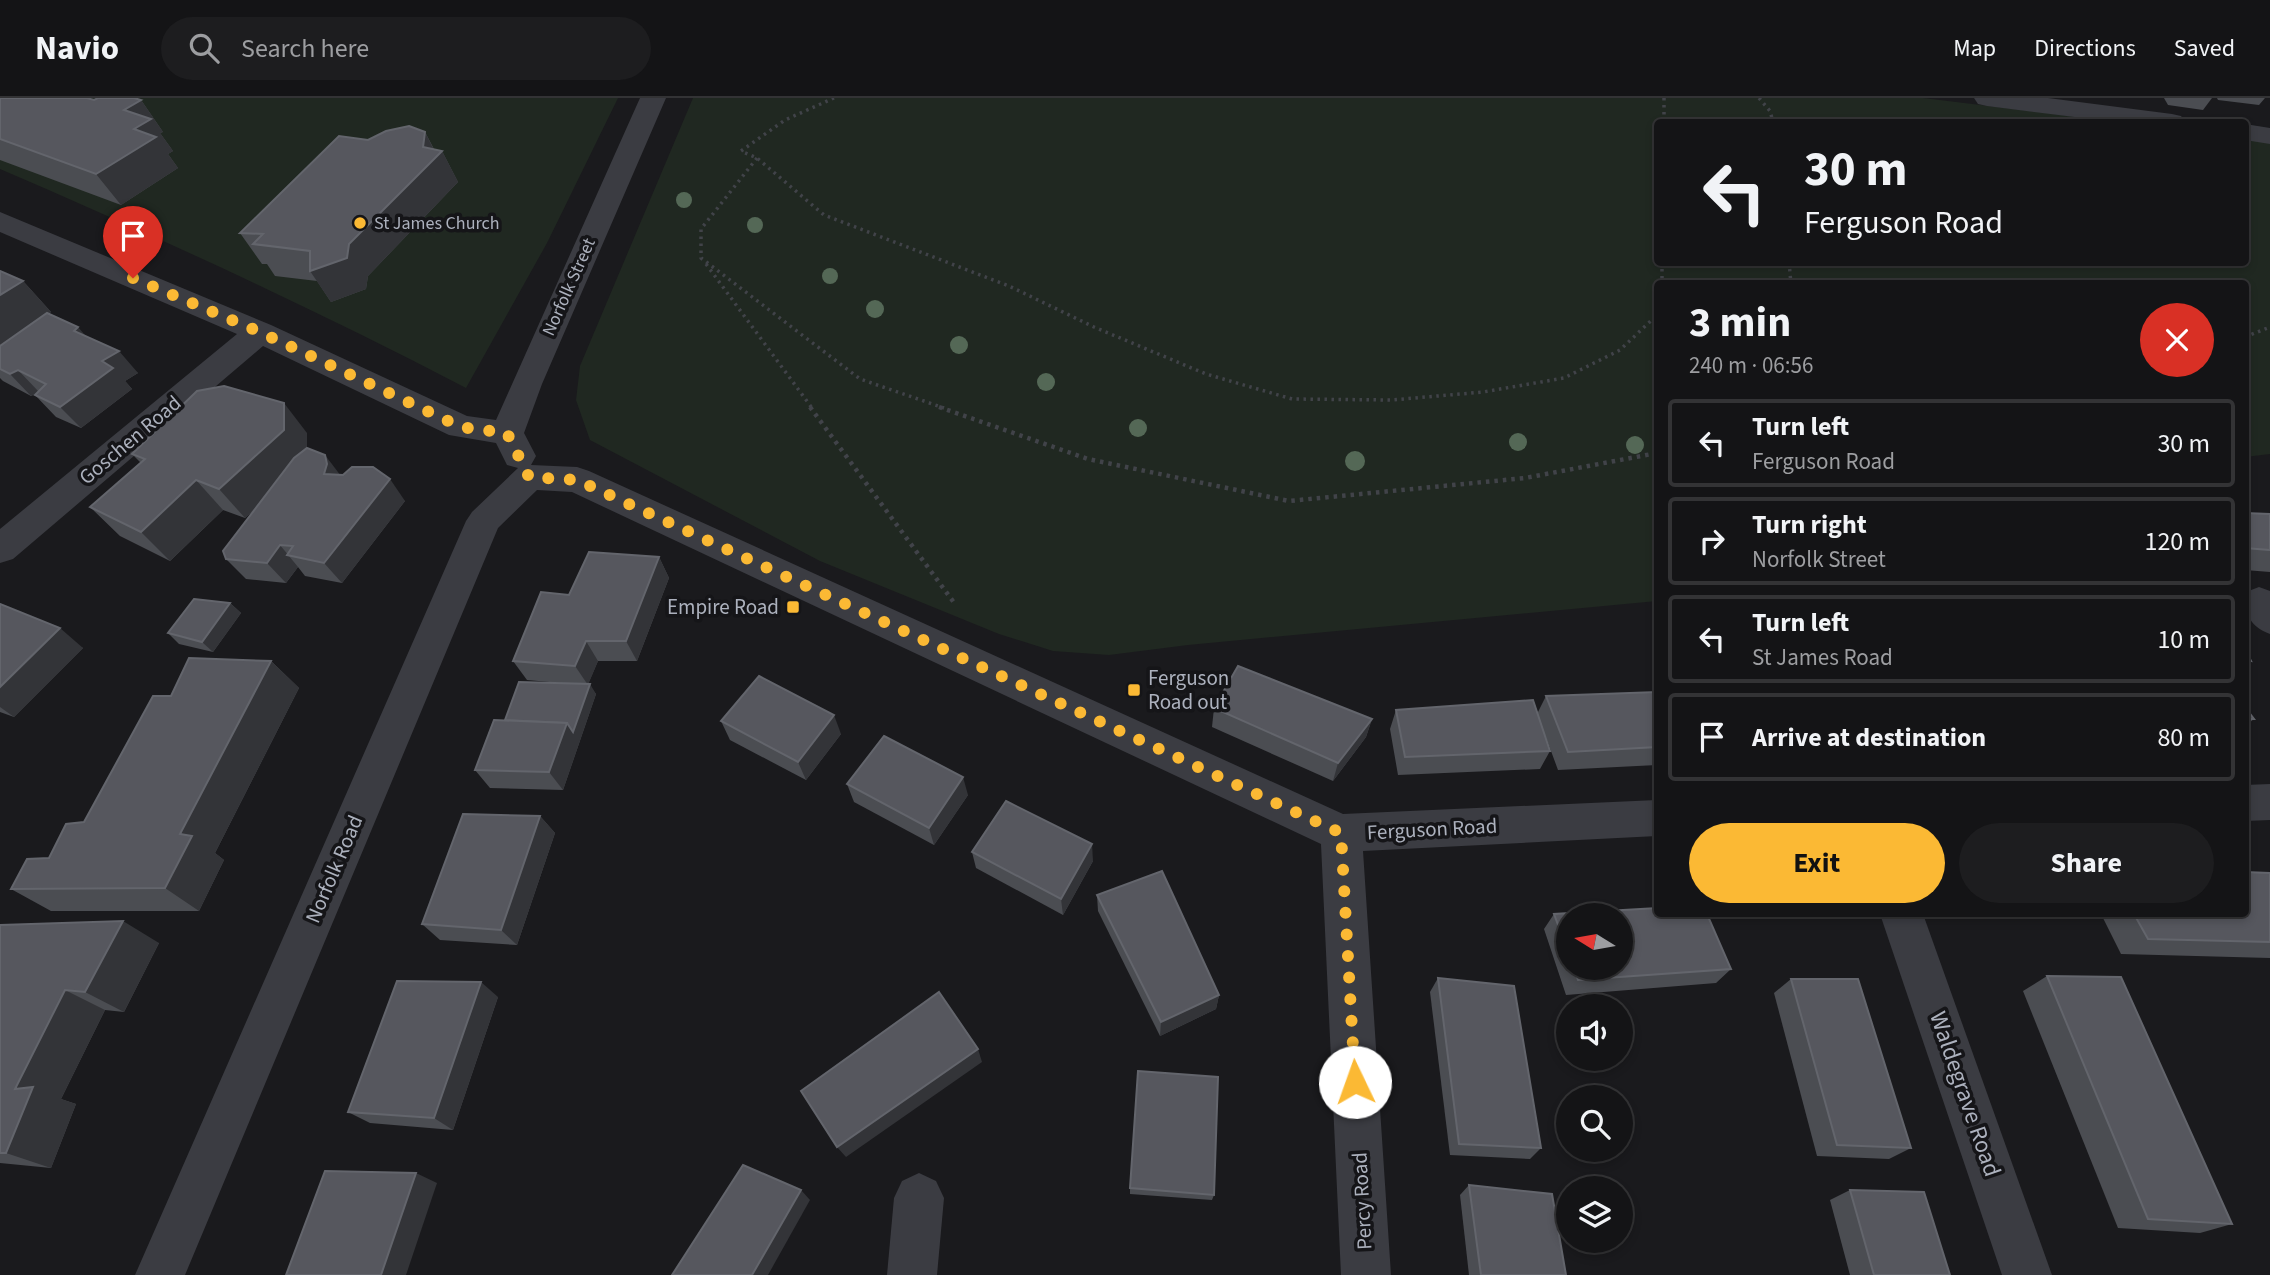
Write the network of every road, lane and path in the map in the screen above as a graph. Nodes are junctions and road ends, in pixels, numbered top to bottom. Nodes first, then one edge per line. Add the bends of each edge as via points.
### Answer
1 (653, 98) edge
2 (834, 98) edge
3 (1664, 98) edge
4 (1759, 98) edge
5 (1987, 98) edge
6 (1664, 119) edge
7 (1772, 119) edge
8 (2149, 119) edge
9 (2249, 133) edge
10 (2270, 136) edge
11 (757, 158) junction
12 (0, 221) edge
13 (701, 258) junction
14 (1654, 318) edge
15 (2270, 327) edge
16 (260, 332) junction
17 (2249, 335) edge
18 (507, 433) junction
19 (1654, 454) edge
20 (529, 477) junction
21 (0, 549) edge
22 (962, 614) dead end
23 (2270, 802) edge
24 (2249, 803) edge
25 (1654, 818) edge
26 (1341, 833) junction
27 (1903, 917) edge
28 (919, 1198) dead end
29 (160, 1275) edge
30 (912, 1275) edge
31 (1366, 1275) edge
32 (2027, 1275) edge

1 - 18 street, Norfolk Street
2 - 11 path via 785,120 741,151
3 - 6 path
4 - 7 path
5 - 8 street
9 - 10 street
11 - 13 path via 701,229
11 - 14 path via 824,215 1009,286 1206,374 1292,399 1392,400 1483,393 1564,378 1620,350
12 - 16 street
13 - 19 path via 860,379 1088,459 1289,501 1525,478
13 - 22 path
15 - 17 path
16 - 18 street via 461,427
16 - 21 street, Goschen Road
18 - 20 street
20 - 26 street, Ferguson Road via 577,480
20 - 29 street, Norfolk Road via 484,521
23 - 24 street
25 - 26 street, Ferguson Road
26 - 31 street, Percy Road
27 - 32 street, Waldegrave Road
28 - 30 street

